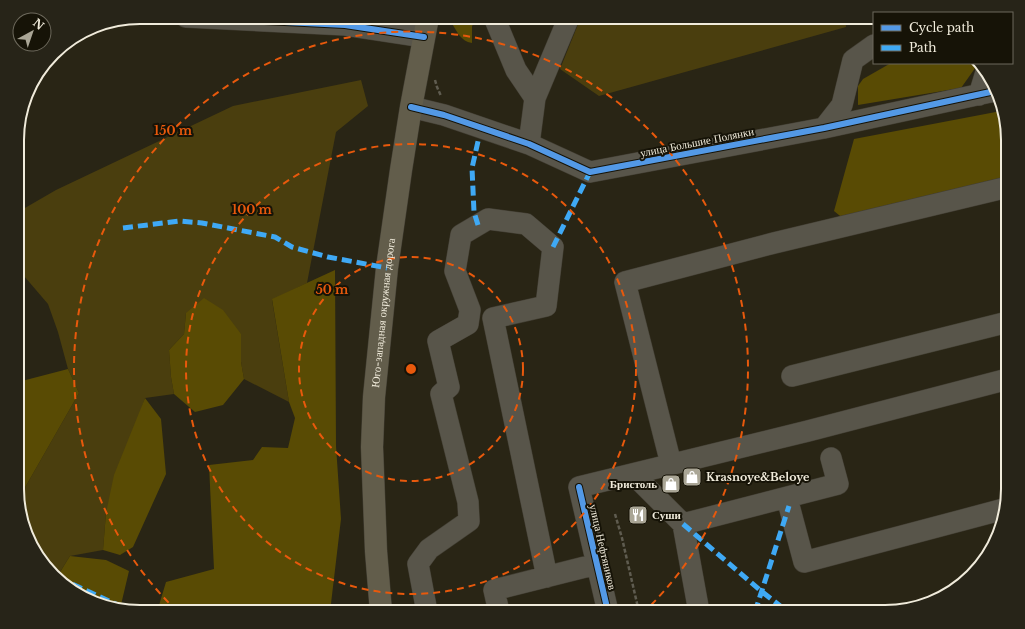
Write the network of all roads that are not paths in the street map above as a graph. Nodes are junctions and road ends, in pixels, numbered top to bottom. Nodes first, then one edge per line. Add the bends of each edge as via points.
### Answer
1 (325, 24) edge
2 (497, 24) edge
3 (566, 24) edge
4 (426, 27) edge
5 (873, 46) edge
6 (987, 93) edge
7 (535, 98) junction
8 (411, 106) junction
9 (824, 128) junction
10 (529, 144) junction
11 (1001, 189) edge
12 (470, 310) junction
13 (493, 318) junction
14 (1001, 324) edge
15 (792, 376) dead end
16 (1001, 381) edge
17 (831, 458) dead end
18 (671, 464) junction
19 (633, 474) junction
20 (787, 498) junction
21 (999, 510) edge
22 (683, 524) junction
23 (597, 564) junction
24 (547, 577) junction
25 (380, 605) edge
26 (426, 605) edge
27 (497, 605) edge
28 (606, 605) edge
29 (698, 605) edge

1 - 4 street
2 - 7 street via 516,70
3 - 7 street
4 - 8 highway, Юго-западная окружная дорога
5 - 9 street via 853,60 842,105
6 - 9 street, улица Большие Полянки
7 - 10 street
8 - 10 street, улица Большие Полянки
8 - 25 highway, Юго-западная окружная дорога via 387,268 374,398 372,454
9 - 10 street, улица Большие Полянки via 590,172
11 - 18 street via 624,282
12 - 13 street
12 - 13 street via 455,271 461,235 488,219 526,224 553,247 546,306
12 - 26 street via 468,324 438,340 449,387 441,394 468,502 469,521 430,549 418,564
13 - 24 street
14 - 15 street
16 - 18 street
17 - 20 street via 838,484
18 - 19 street
19 - 22 street
19 - 23 street, улица Нефтяников via 579,488
20 - 21 street via 804,562
20 - 22 street
22 - 29 street
23 - 24 street
23 - 28 street, улица Нефтяников
24 - 27 street via 494,590

